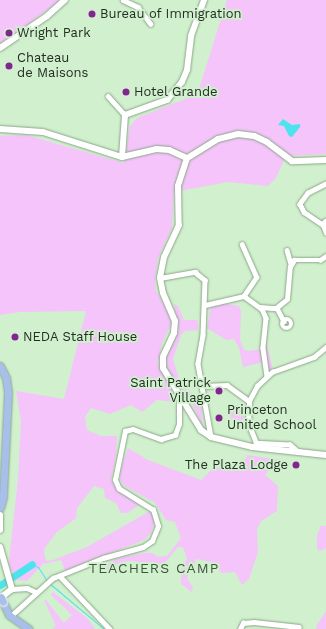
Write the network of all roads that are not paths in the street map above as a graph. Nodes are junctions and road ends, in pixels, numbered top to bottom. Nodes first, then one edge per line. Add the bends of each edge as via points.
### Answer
1 (65, 0) edge
2 (123, 0) edge
3 (204, 0) edge
4 (151, 24) dead end
5 (0, 48) edge
6 (108, 96) dead end
7 (125, 115) junction
8 (0, 129) edge
9 (122, 157) junction
10 (185, 158) junction
11 (326, 160) edge
12 (326, 184) edge
13 (325, 224) edge
14 (326, 232) edge
15 (242, 244) dead end
16 (287, 250) dead end
17 (326, 256) edge
18 (291, 264) junction
19 (160, 278) junction
20 (244, 296) junction
21 (206, 303) junction
22 (260, 307) junction
23 (275, 309) junction
24 (265, 315) junction
25 (284, 321) dead end
26 (326, 347) edge
27 (0, 366) edge
28 (267, 376) junction
29 (202, 386) junction
30 (178, 392) junction
31 (248, 401) junction
32 (211, 437) junction
33 (298, 452) junction
34 (326, 455) edge
35 (0, 508) edge
36 (0, 515) edge
37 (0, 530) edge
38 (0, 547) edge
39 (60, 576) junction
40 (11, 586) junction
41 (36, 592) junction
42 (1, 598) edge
43 (13, 615) junction
44 (299, 627) dead end
45 (29, 629) edge
46 (110, 629) edge
47 (240, 629) edge

1 - 5 main road via 47,16
2 - 4 street via 138,6
3 - 7 street via 189,42 187,70 179,88 167,100
6 - 7 street
7 - 9 street
8 - 9 main road via 43,132
9 - 10 main road via 156,149
10 - 11 main road via 218,139 238,134 254,136 267,142 292,161
10 - 19 main road via 178,186 179,225 164,257
12 - 13 street via 308,193 300,204 304,212
13 - 14 street
15 - 20 street via 256,277
16 - 18 street
17 - 18 street via 320,260 297,258
18 - 23 street via 288,296
19 - 21 street via 190,272 200,273 206,284
19 - 30 main road via 163,293 175,321 174,333 163,356 162,365
20 - 21 street
20 - 22 street
21 - 29 street via 198,357
22 - 23 street
22 - 24 street
23 - 24 street
23 - 25 street
24 - 28 street via 263,348
26 - 28 street via 314,356 278,369
27 - 35 main road via 6,378 8,393 3,497
28 - 31 street
29 - 31 street via 227,385
29 - 32 street
30 - 32 main road via 201,430
30 - 39 street via 177,432 172,438 165,439 133,428 125,431 115,480 119,489 153,510 158,526 156,536 143,547 103,558
31 - 33 street via 248,423 256,443 290,445
32 - 33 main road via 260,449
33 - 34 main road
36 - 37 main road
38 - 40 main road
39 - 41 street via 53,578
39 - 46 street
40 - 41 street
40 - 42 main road
41 - 43 street
42 - 43 main road via 9,614
43 - 45 main road
44 - 47 street via 254,622 243,623

